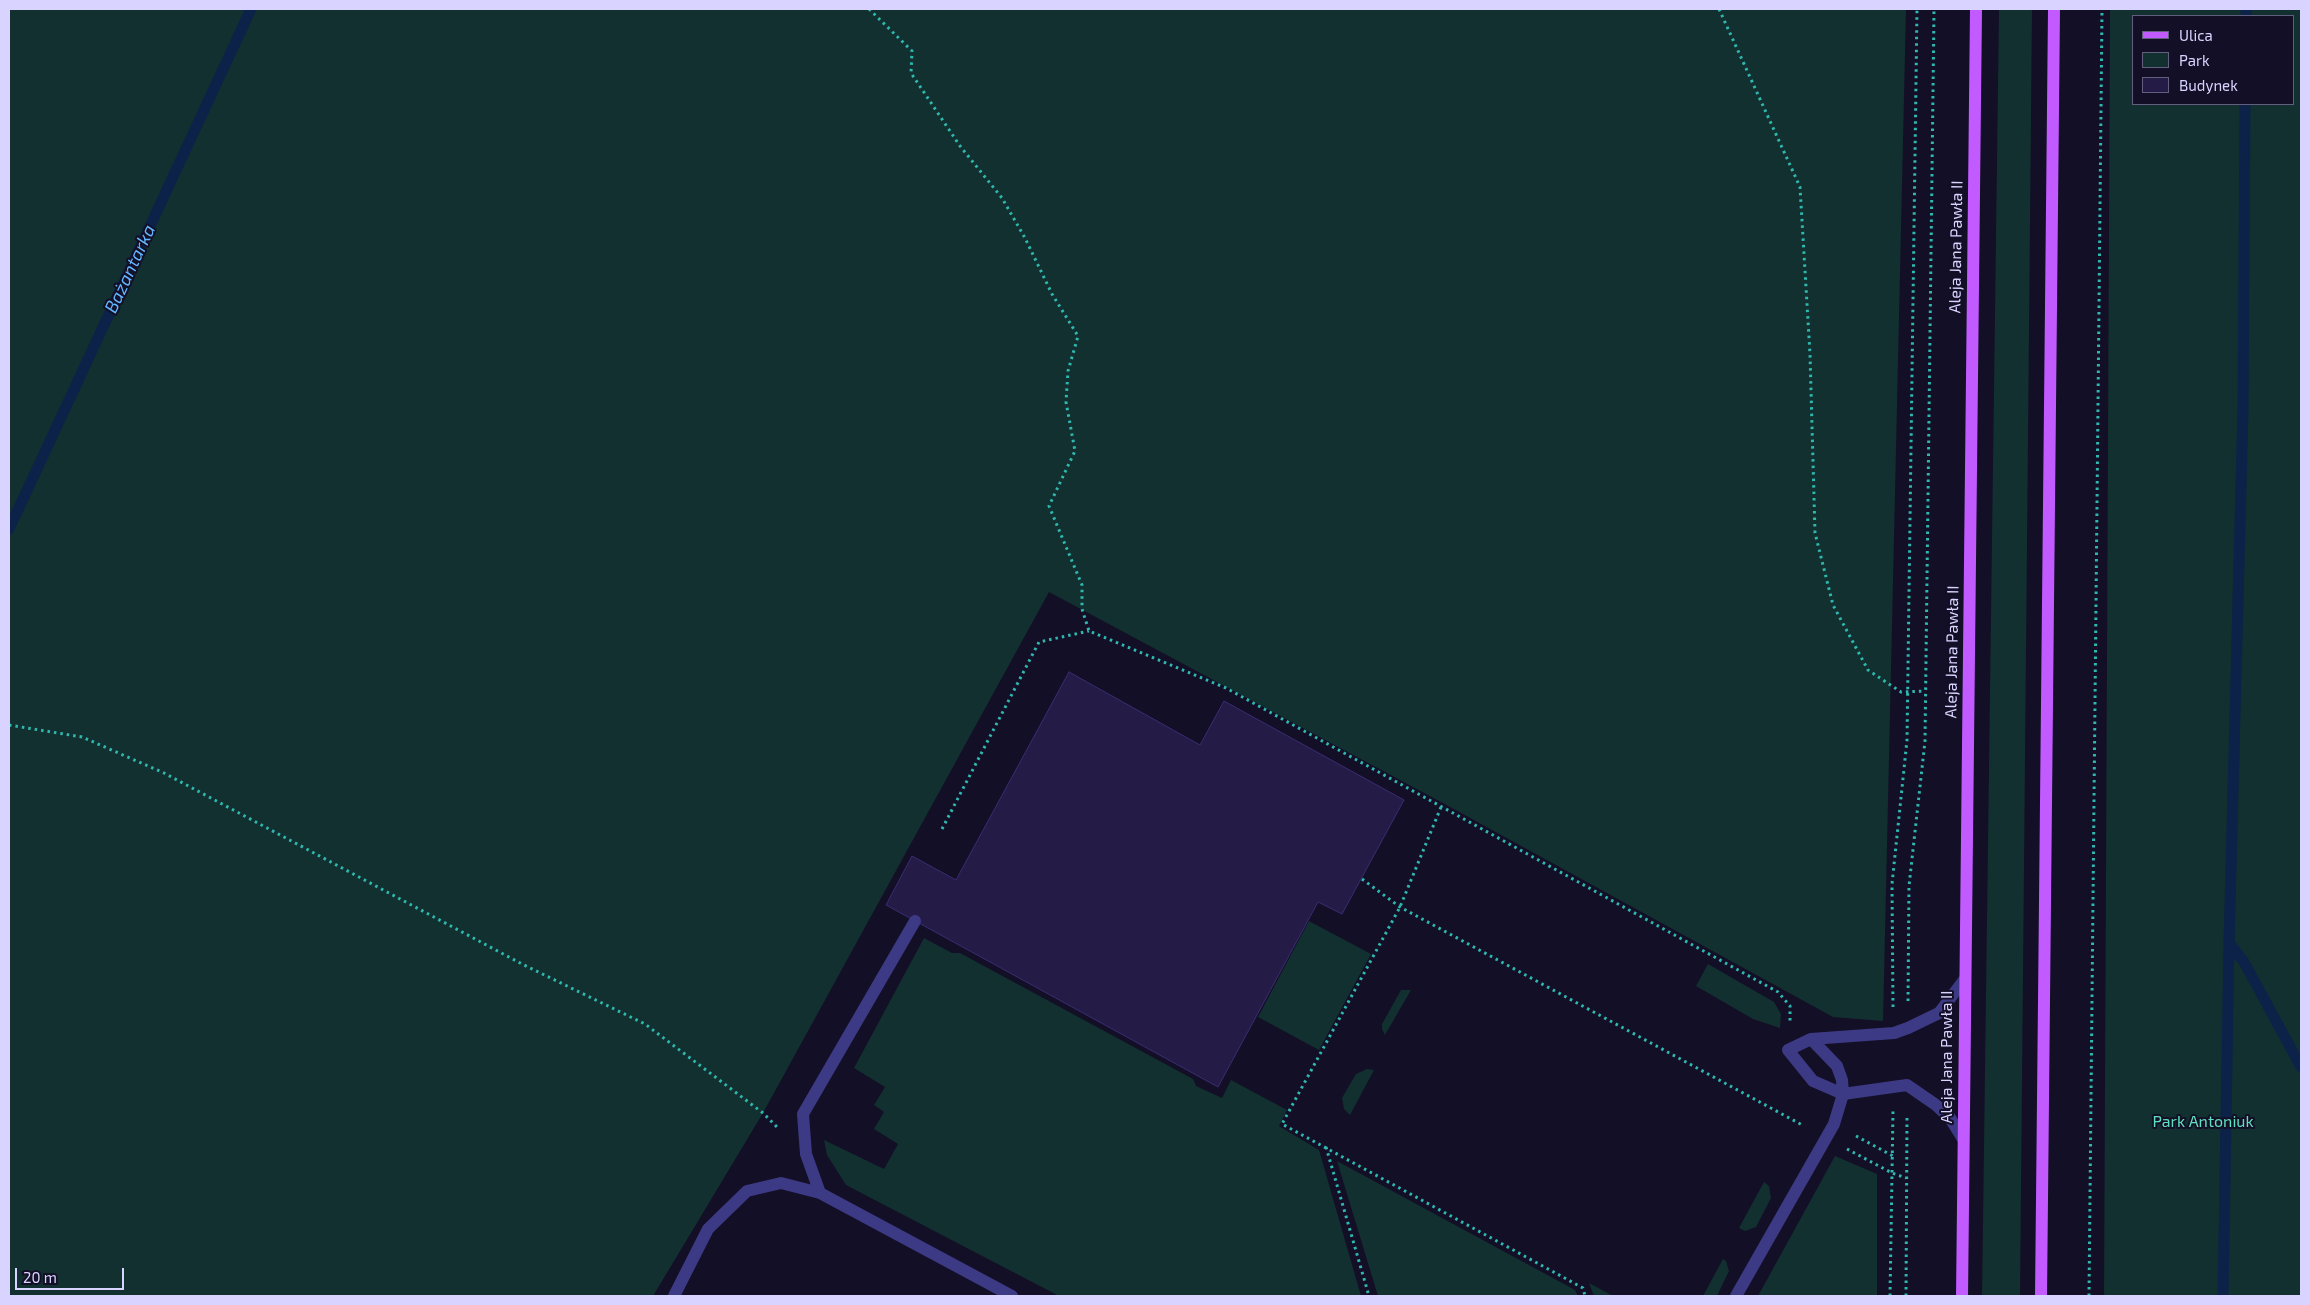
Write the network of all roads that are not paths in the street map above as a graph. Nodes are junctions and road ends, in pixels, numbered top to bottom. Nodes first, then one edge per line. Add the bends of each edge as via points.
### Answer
1 (1976, 9) edge
2 (2054, 9) edge
3 (915, 921) dead end
4 (1964, 980) junction
5 (1811, 1039) junction
6 (1843, 1094) junction
7 (1963, 1139) junction
8 (820, 1193) junction
9 (674, 1296) edge
10 (1012, 1296) edge
11 (1736, 1296) edge
12 (1962, 1296) edge
13 (2041, 1296) edge

1 - 4 main road, Aleja Jana Pawła II
2 - 13 main road
3 - 8 lane via 803,1114 806,1154
4 - 5 lane via 1939,1013 1908,1028 1894,1033
4 - 7 main road, Aleja Jana Pawła II
5 - 6 lane via 1837,1066
5 - 6 lane via 1788,1050 1813,1081
6 - 7 lane via 1907,1085 1950,1118
6 - 11 lane via 1827,1138
7 - 12 main road, Aleja Jana Pawła II
8 - 9 lane via 781,1183 747,1191 708,1228
8 - 10 lane

